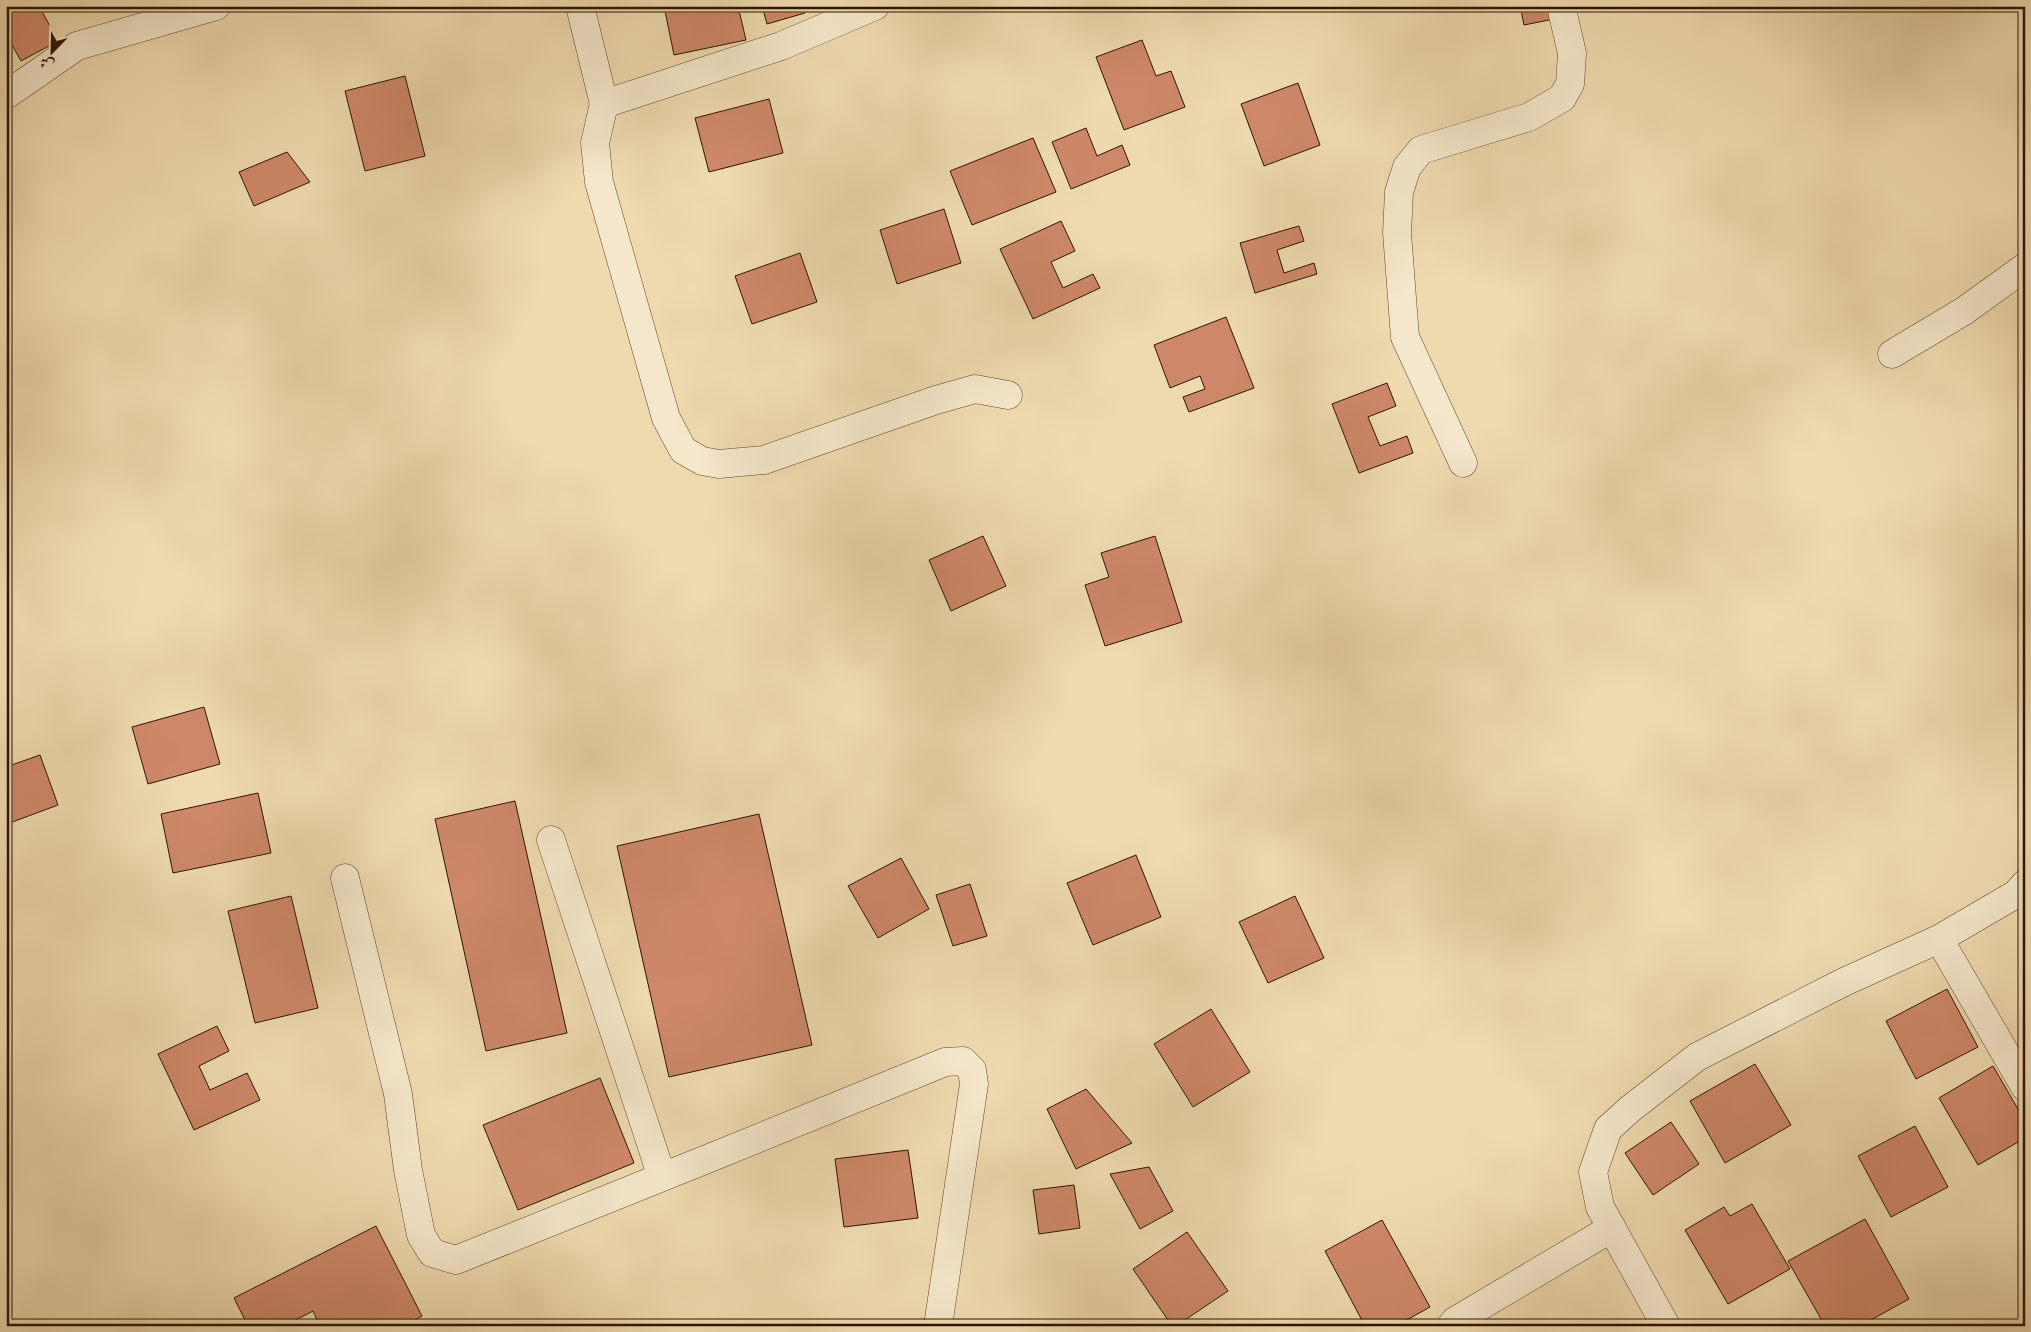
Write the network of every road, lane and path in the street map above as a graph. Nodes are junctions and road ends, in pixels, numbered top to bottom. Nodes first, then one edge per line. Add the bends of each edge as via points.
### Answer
1 (216, 6) edge
2 (580, 6) edge
3 (874, 6) edge
4 (1561, 6) edge
5 (6, 95) edge
6 (604, 104) junction
7 (2025, 267) edge
8 (1892, 354) dead end
9 (1008, 395) dead end
10 (1462, 463) dead end
11 (551, 840) dead end
12 (345, 878) dead end
13 (2025, 884) edge
14 (1939, 939) junction
15 (2025, 1086) edge
16 (662, 1177) junction
17 (1612, 1228) junction
18 (938, 1326) edge
19 (1451, 1326) edge
20 (1666, 1326) edge

1 - 5 street via 77,46
2 - 6 street
3 - 6 street via 781,46
4 - 10 street via 1572,53 1570,84 1562,98 1529,117 1421,150 1407,167 1399,192 1397,233 1405,337
6 - 9 street via 594,143 599,182 666,418 683,450 702,461 719,464 764,460 974,389
7 - 8 street via 1964,311
11 - 16 street
12 - 16 street via 398,1094 421,1234 432,1253 456,1260
13 - 14 street via 2016,894
14 - 15 street
14 - 17 street via 1696,1056 1630,1109 1608,1129 1593,1172 1600,1207
16 - 18 street via 945,1062 963,1061 972,1070 974,1084
17 - 19 street
17 - 20 street

